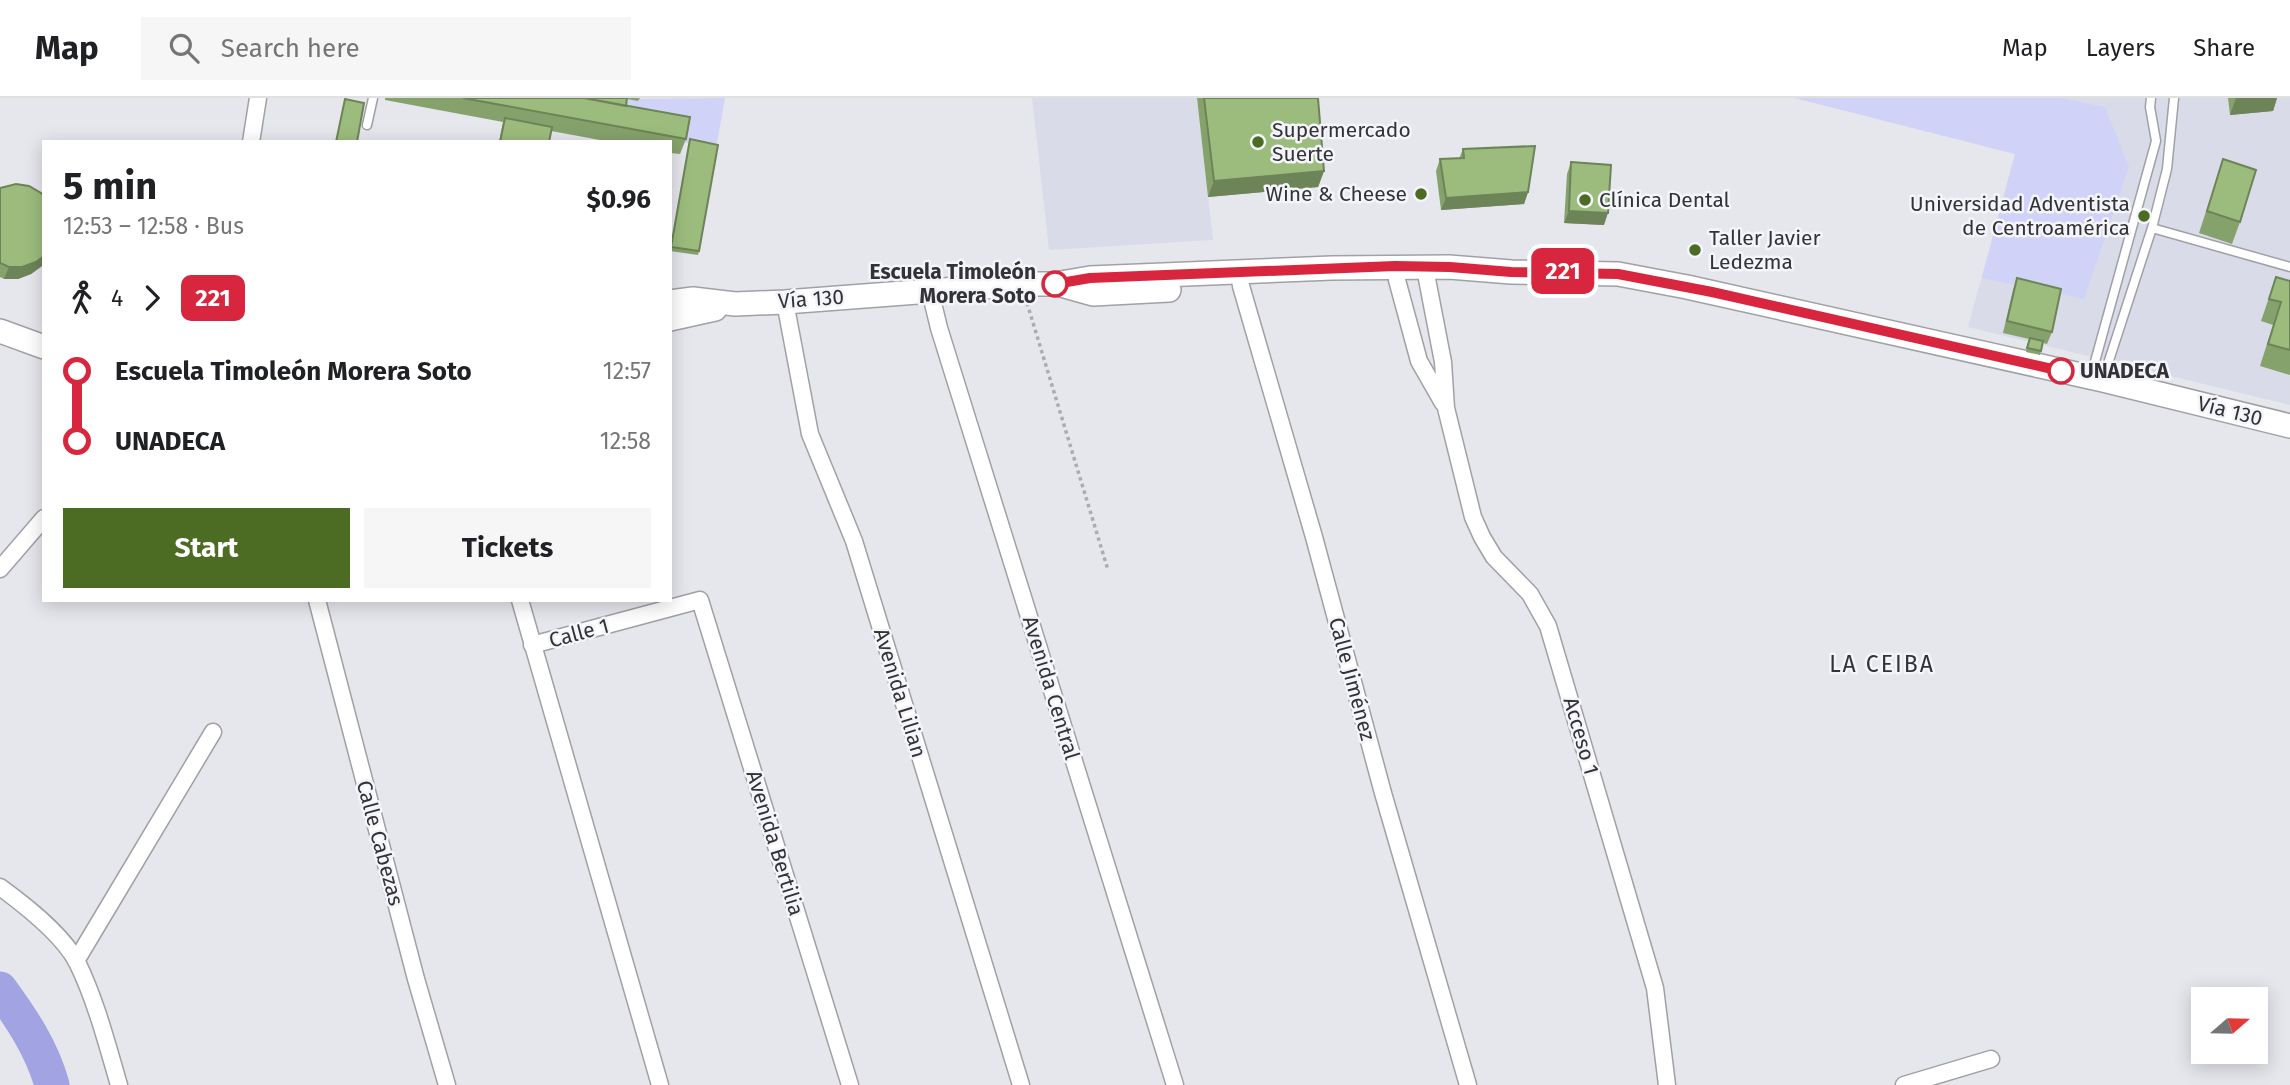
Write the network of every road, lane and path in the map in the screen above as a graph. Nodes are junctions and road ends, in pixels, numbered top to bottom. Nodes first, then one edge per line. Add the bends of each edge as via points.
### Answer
1 (258, 98) edge
2 (373, 98) edge
3 (2151, 98) edge
4 (2174, 98) edge
5 (367, 125) dead end
6 (251, 140) edge
7 (2152, 228) junction
8 (2290, 267) edge
9 (1511, 272) junction
10 (1240, 279) junction
11 (1427, 279) junction
12 (1396, 280) junction
13 (1023, 284) junction
14 (930, 290) junction
15 (672, 302) edge
16 (785, 302) junction
17 (735, 304) junction
18 (672, 319) edge
19 (0, 331) edge
20 (42, 345) edge
21 (2097, 379) junction
22 (1446, 408) junction
23 (2290, 426) edge
24 (42, 521) edge
25 (0, 569) edge
26 (1108, 570) dead end
27 (700, 600) joint
28 (318, 602) edge
29 (521, 602) edge
30 (532, 645) junction
31 (213, 732) dead end
32 (0, 887) edge
33 (76, 961) junction
34 (1991, 1059) dead end
35 (119, 1085) edge
36 (447, 1085) edge
37 (660, 1085) edge
38 (850, 1085) edge
39 (1021, 1085) edge
40 (1175, 1085) edge
41 (1468, 1085) edge
42 (1667, 1085) edge
43 (1905, 1085) edge

1 - 6 street
2 - 5 lane
3 - 21 lane via 2156,141
4 - 7 lane via 2167,169
7 - 8 lane
7 - 21 lane
9 - 10 main road, Vía 130 via 1395,266
9 - 11 main road, Vía 130
9 - 21 main road, Vía 130 via 1618,274
10 - 12 main road, Vía 130
10 - 13 main road, Vía 130 via 1093,294 1055,284
10 - 41 street, Calle Jiménez
11 - 12 main road, Vía 130
11 - 22 street, Acceso 1 via 1444,362
12 - 22 street, Acceso 1 via 1419,361
13 - 14 main road, Vía 130
13 - 26 path
14 - 16 main road, Vía 130
14 - 40 street, Avenida Central
15 - 17 main road, Vía 130
16 - 17 main road, Vía 130
16 - 39 street, Avenida Lilian via 810,434 854,541
17 - 18 main road, Vía 130
19 - 20 main road
21 - 23 main road, Vía 130
22 - 42 street, Acceso 1 via 1482,537 1494,557 1530,594 1548,626 1655,988
24 - 25 street
27 - 30 street, Calle 1
27 - 38 street, Avenida Bertilia
28 - 36 street, Calle Cabezas
29 - 30 street
30 - 37 street
31 - 33 street
32 - 33 street via 60,939
33 - 35 street
34 - 43 street

